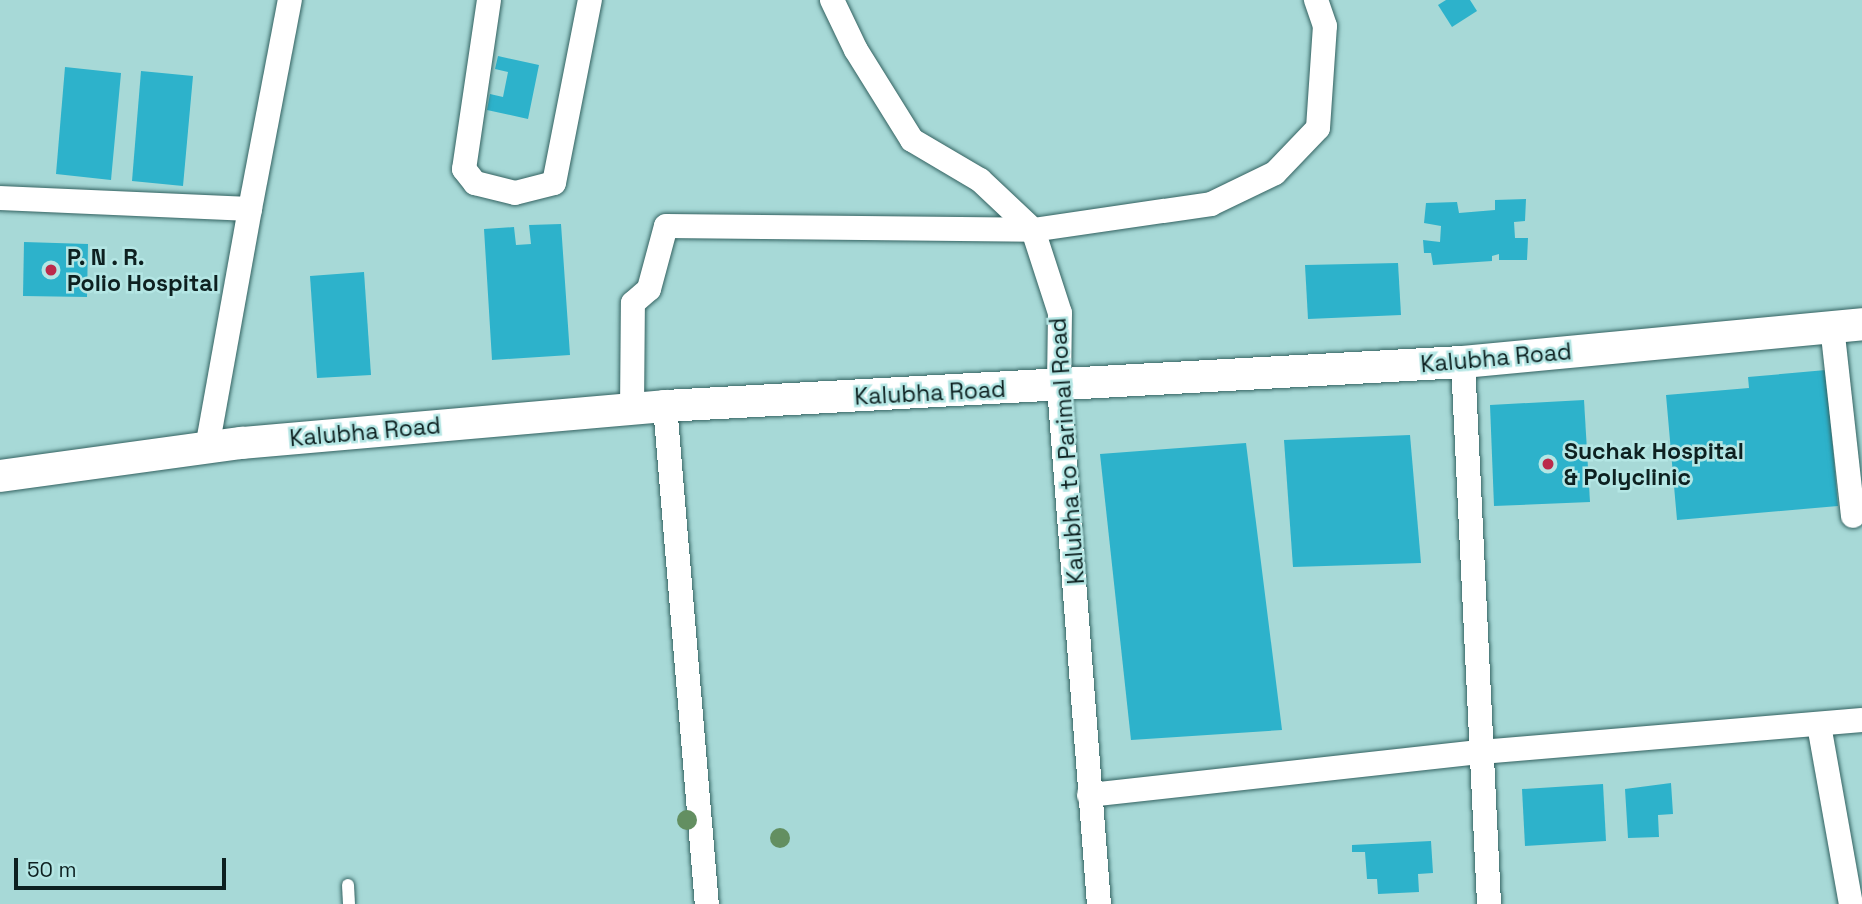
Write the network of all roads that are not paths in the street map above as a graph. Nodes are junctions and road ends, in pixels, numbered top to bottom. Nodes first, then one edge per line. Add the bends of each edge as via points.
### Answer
1 (290, 0) edge
2 (489, 0) edge
3 (590, 0) edge
4 (832, 0) edge
5 (1316, 0) edge
6 (0, 198) edge
7 (250, 209) junction
8 (1033, 230) junction
9 (1847, 325) edge
10 (1463, 362) junction
11 (1059, 387) junction
12 (666, 406) junction
13 (632, 409) junction
14 (207, 447) junction
15 (0, 476) edge
16 (1853, 516) dead end
17 (1862, 720) edge
18 (1819, 725) junction
19 (1481, 752) junction
20 (1089, 795) junction
21 (348, 884) dead end
22 (349, 904) edge
23 (706, 904) edge
24 (1099, 904) edge
25 (1489, 904) edge
26 (1851, 904) edge

1 - 7 street
2 - 3 street via 464,169 475,183 515,193 554,183
4 - 8 street, Kalubha to Parimal Road via 856,50 912,140 980,180
5 - 8 street via 1325,26 1318,128 1275,173 1210,204
6 - 7 street
7 - 14 street
8 - 11 street, Kalubha to Parimal Road via 1060,313
8 - 13 street via 666,226 649,289 633,303
9 - 10 street, Kalubha Road
9 - 16 street
10 - 11 street, Kalubha Road
10 - 19 street
11 - 12 street, Kalubha Road
11 - 20 street, Kalubha to Parimal Road
12 - 13 street, Kalubha Road
12 - 23 street
13 - 14 street, Kalubha Road
14 - 15 street, Kalubha Road
17 - 18 street
18 - 19 street
18 - 26 street
19 - 20 street
19 - 25 street
20 - 24 street, Kalubha to Parimal Road
21 - 22 lane

